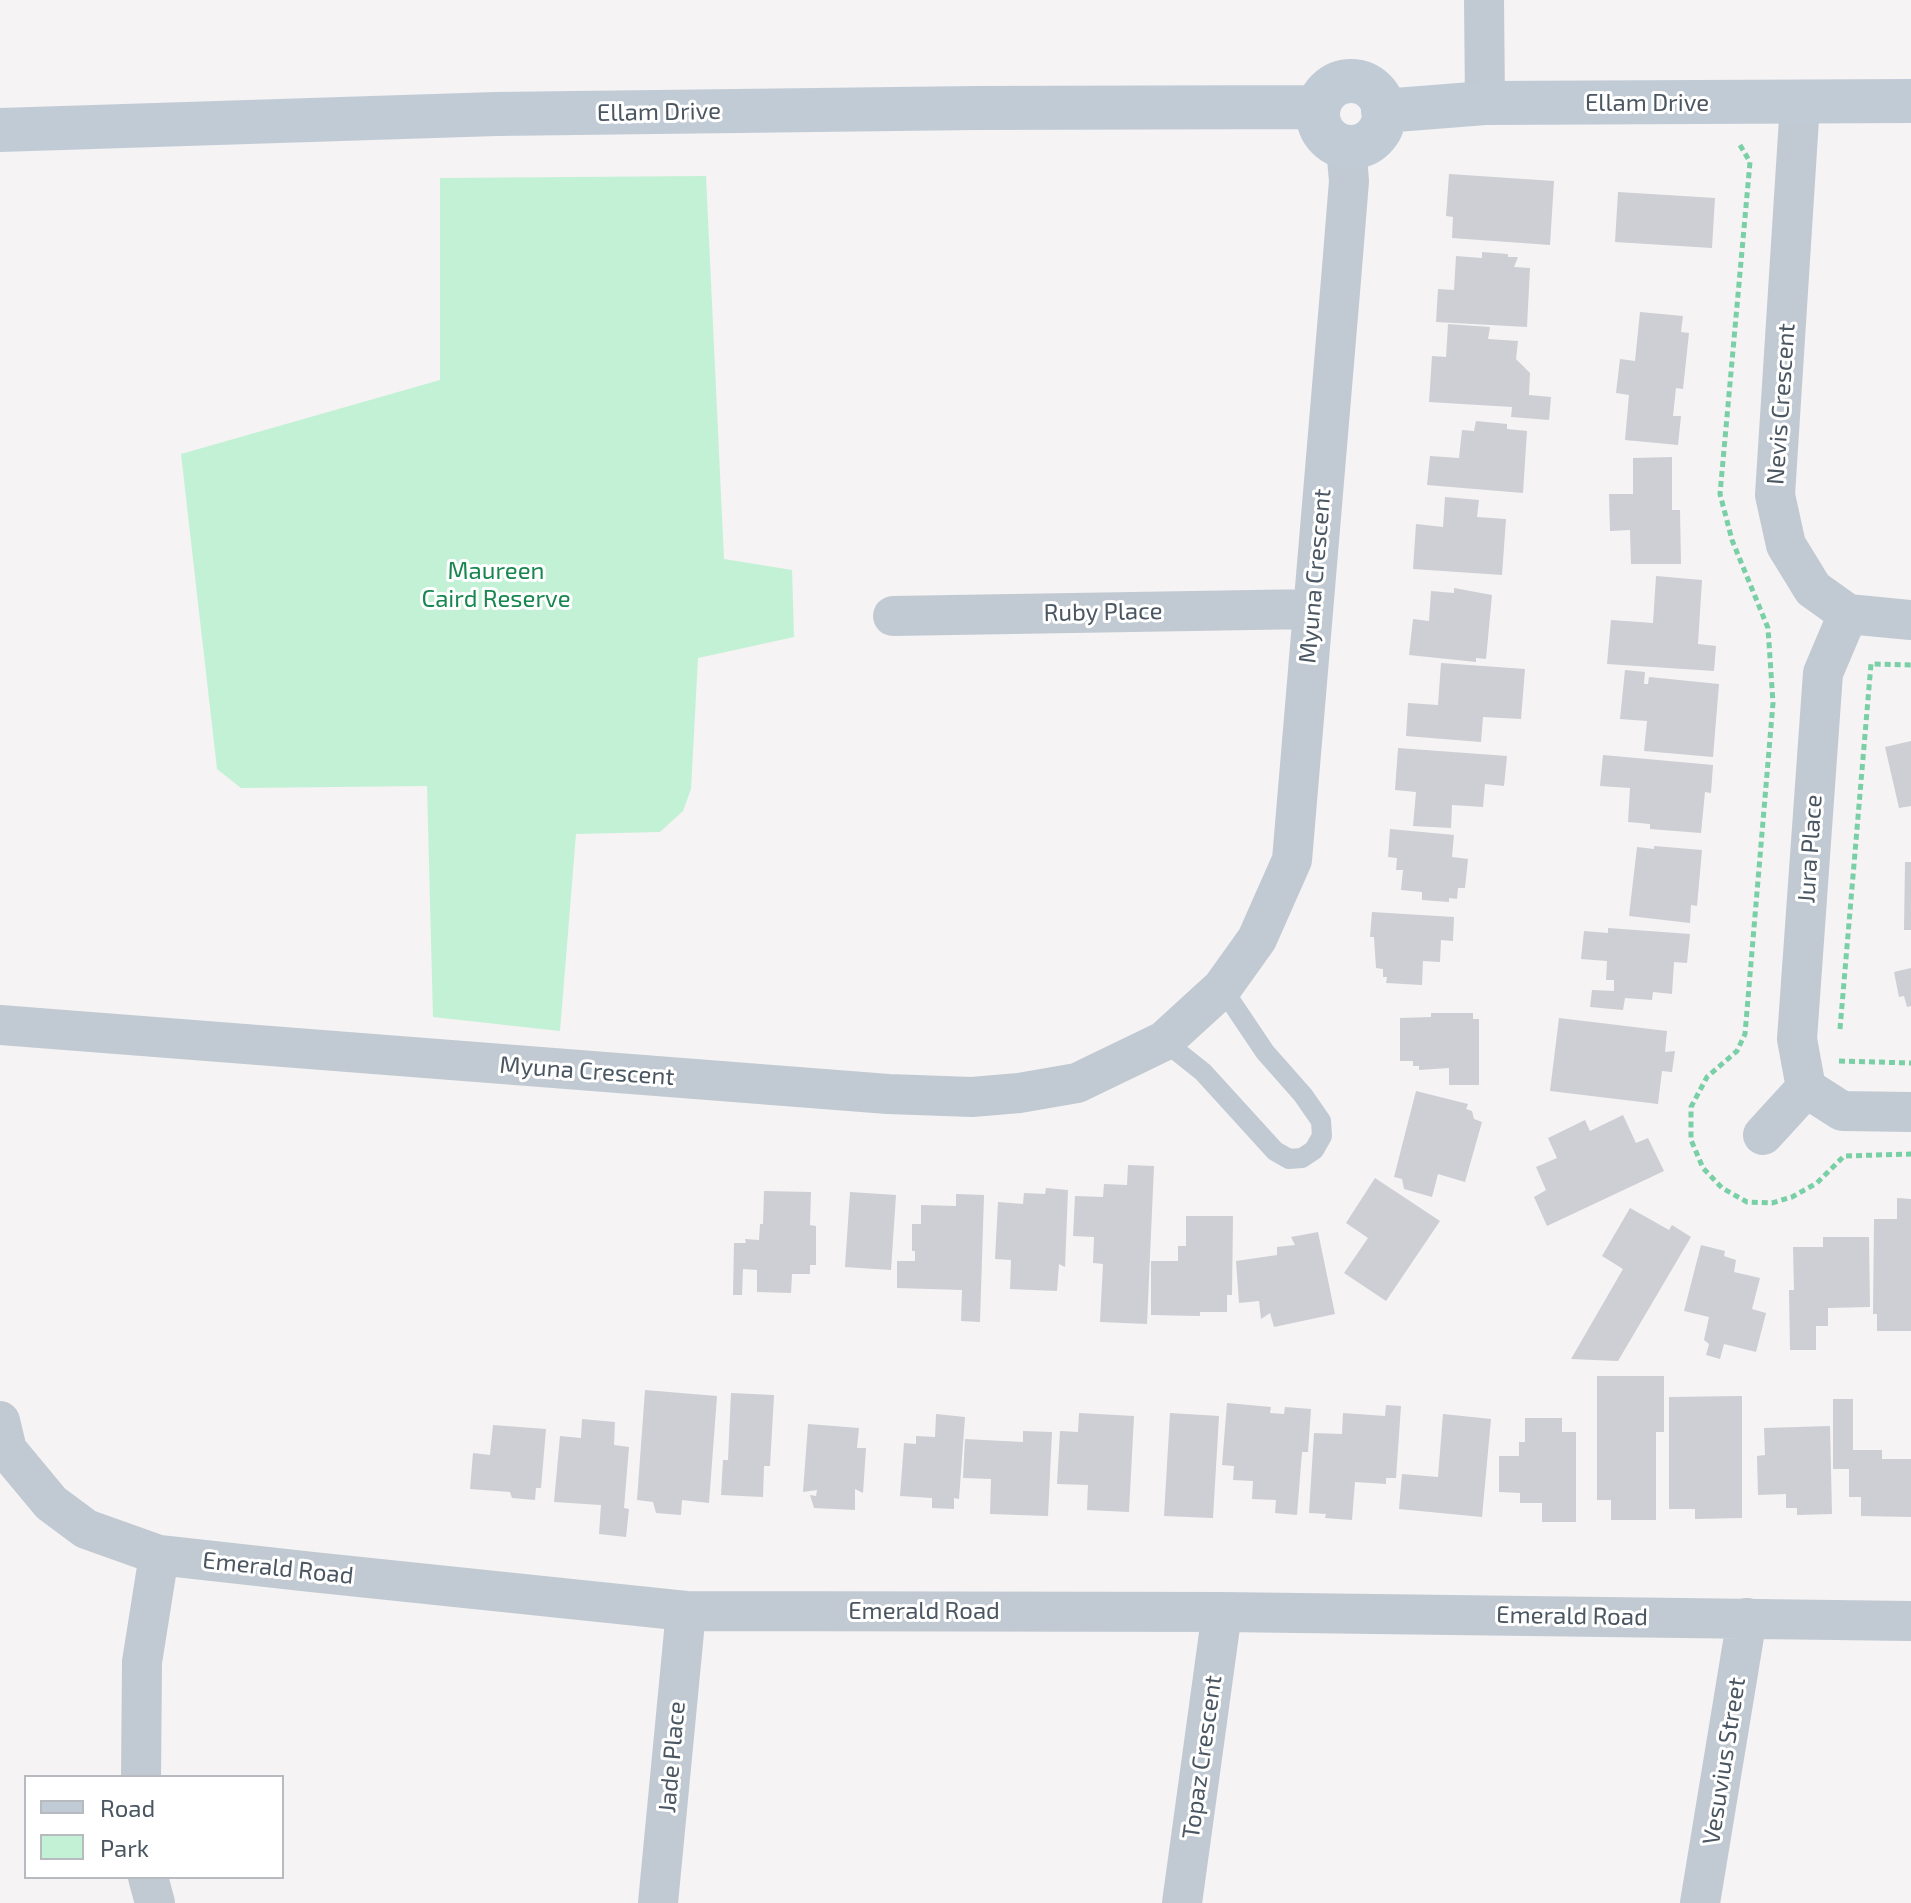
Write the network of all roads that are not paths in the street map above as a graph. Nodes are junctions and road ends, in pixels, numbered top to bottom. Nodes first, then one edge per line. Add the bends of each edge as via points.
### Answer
1 (1484, 0) edge
2 (1911, 101) edge
3 (1485, 103) junction
4 (1800, 103) junction
5 (1319, 107) junction
6 (1383, 111) junction
7 (0, 130) edge
8 (1346, 146) junction
9 (1312, 609) junction
10 (1848, 614) junction
11 (893, 616) dead end
12 (1911, 620) edge
13 (1222, 988) junction
14 (0, 1025) edge
15 (1164, 1041) junction
16 (1806, 1088) junction
17 (1911, 1112) edge
18 (1763, 1135) dead end
19 (0, 1421) edge
20 (159, 1555) junction
21 (686, 1611) junction
22 (1222, 1612) junction
23 (1747, 1618) junction
24 (1911, 1621) edge
25 (141, 1775) edge
26 (149, 1879) edge
27 (155, 1903) edge
28 (658, 1903) edge
29 (1182, 1903) edge
30 (1700, 1903) edge

1 - 3 street
2 - 4 street, Ellam Drive
3 - 4 street, Ellam Drive
3 - 6 street, Ellam Drive
4 - 10 street, Nevis Crescent via 1775,495 1786,545 1813,589
5 - 6 street via 1329,89 1348,81 1368,85
5 - 7 street, Ellam Drive via 496,114
5 - 8 street via 1327,137
6 - 8 street via 1373,138
8 - 9 street, Myuna Crescent via 1347,210
9 - 11 street, Ruby Place
9 - 13 street, Myuna Crescent via 1292,860 1257,939
10 - 12 street
10 - 16 street, Jura Place via 1823,673 1797,1039
13 - 15 street, Myuna Crescent
13 - 15 lane via 1321,1121 1322,1136 1314,1150 1289,1159 1275,1151 1203,1072
14 - 15 street, Myuna Crescent via 972,1097 1077,1083
16 - 17 street via 1842,1111
16 - 18 street
19 - 20 street, Emerald Road via 7,1450 51,1503 86,1529
20 - 21 street, Emerald Road
20 - 25 street via 142,1662
21 - 22 street, Emerald Road
21 - 28 street, Jade Place
22 - 23 street, Emerald Road
22 - 29 street, Topaz Crescent
23 - 24 street, Emerald Road
23 - 30 street, Vesuvius Street
26 - 27 street

